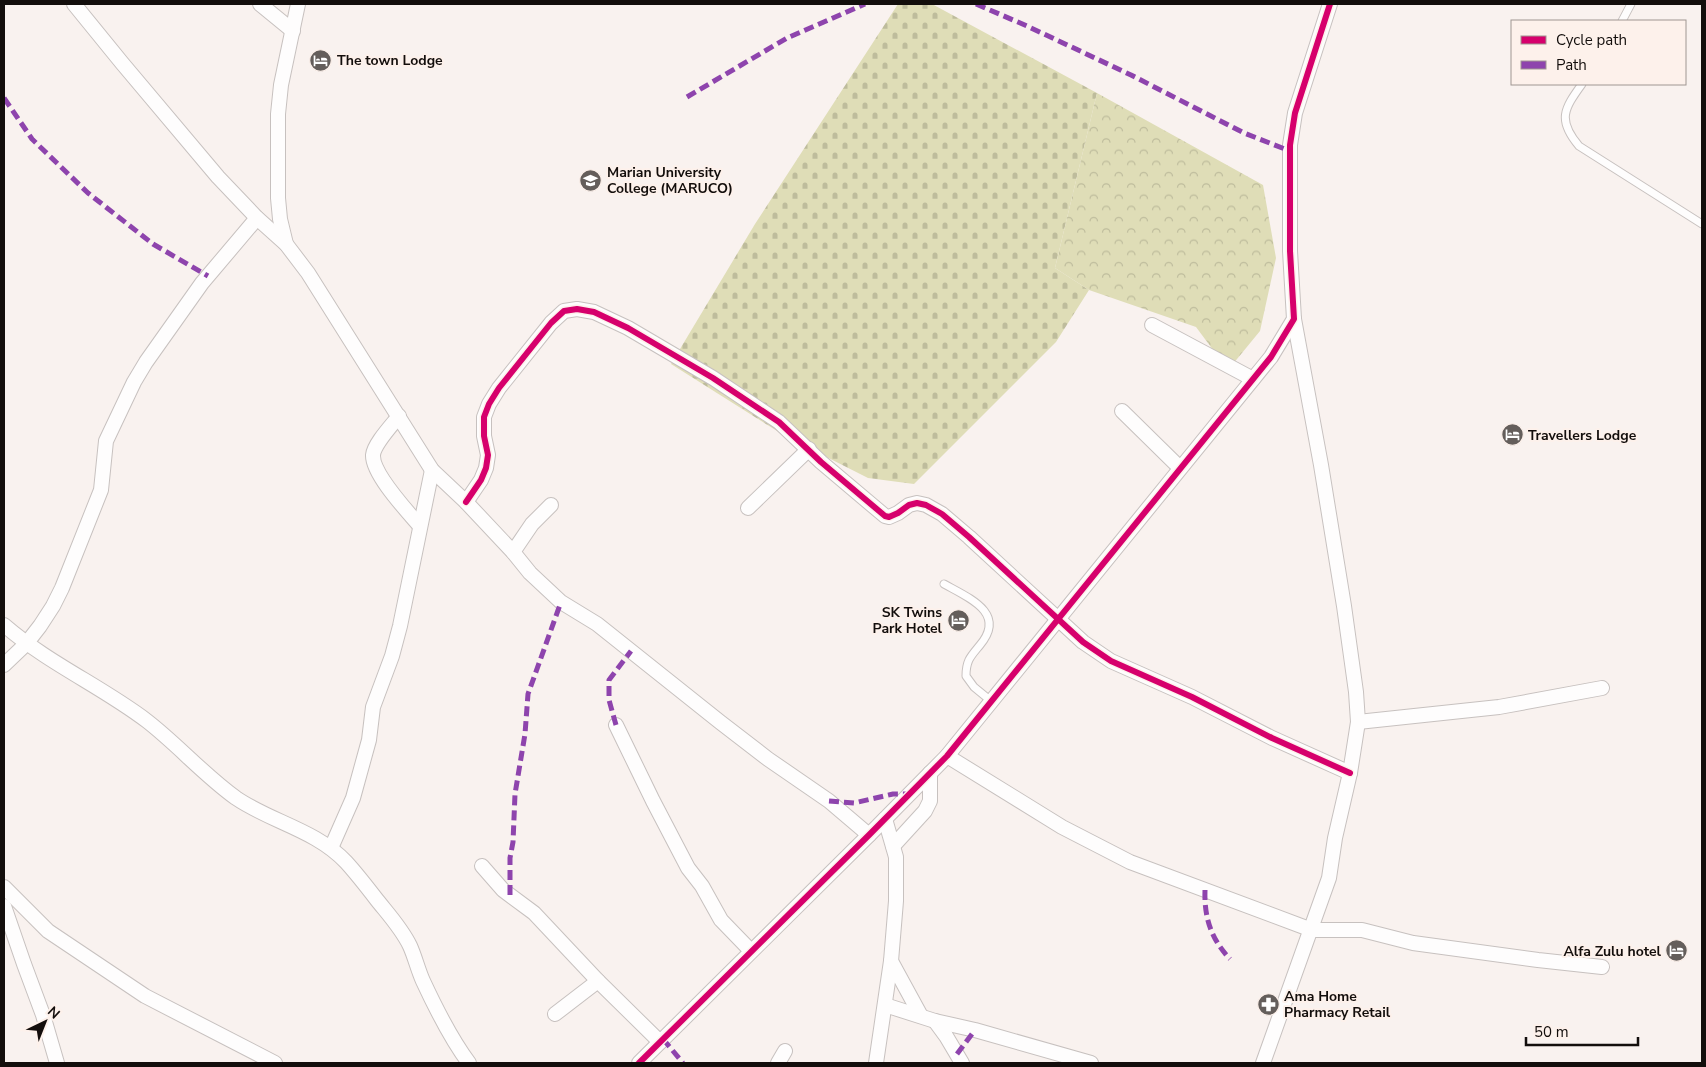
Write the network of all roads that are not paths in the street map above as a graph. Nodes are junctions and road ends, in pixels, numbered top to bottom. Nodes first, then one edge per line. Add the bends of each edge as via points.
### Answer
1 (74, 4) edge
2 (260, 4) edge
3 (298, 4) edge
4 (1330, 4) edge
5 (1631, 4) edge
6 (1623, 20) edge
7 (293, 32) junction
8 (1581, 85) edge
9 (257, 218) junction
10 (1702, 224) edge
11 (286, 244) junction
12 (1294, 319) junction
13 (1152, 325) dead end
14 (1253, 380) junction
15 (1122, 411) dead end
16 (399, 416) junction
17 (809, 449) junction
18 (1180, 468) junction
19 (432, 470) junction
20 (466, 502) junction
21 (551, 505) dead end
22 (748, 508) dead end
23 (420, 526) junction
24 (513, 552) junction
25 (944, 584) dead end
26 (1059, 619) junction
27 (4, 625) edge
28 (26, 644) junction
29 (4, 665) edge
30 (1602, 688) dead end
31 (991, 701) junction
32 (1358, 722) junction
33 (616, 724) dead end
34 (947, 756) junction
35 (930, 773) junction
36 (1350, 773) junction
37 (885, 819) junction
38 (869, 835) junction
39 (893, 846) junction
40 (331, 848) junction
41 (482, 866) dead end
42 (4, 887) edge
43 (4, 906) edge
44 (1312, 930) junction
45 (751, 951) junction
46 (891, 961) junction
47 (1602, 967) dead end
48 (598, 982) junction
49 (885, 1005) junction
50 (555, 1014) dead end
51 (920, 1016) junction
52 (934, 1020) junction
53 (660, 1042) junction
54 (57, 1063) edge
55 (275, 1063) edge
56 (469, 1063) edge
57 (639, 1063) edge
58 (876, 1063) edge
59 (962, 1063) edge
60 (1091, 1063) edge
61 (1263, 1063) edge

1 - 9 street via 218,177
2 - 7 street
3 - 7 street
4 - 12 street via 1298,104 1290,145
5 - 6 lane
7 - 11 street via 278,114 278,198
8 - 10 lane via 1570,102 1565,120 1567,131 1579,146
9 - 11 street
9 - 28 street via 202,283 134,382 106,441 101,490 62,588
11 - 16 street
12 - 14 street via 1271,358
12 - 32 street via 1340,578
13 - 14 street
14 - 18 street
15 - 18 street
16 - 19 street
16 - 23 street via 376,446 374,464
17 - 20 street via 779,422 704,373 628,328 577,308 564,311 551,323 489,404 484,417 488,455 486,468
17 - 22 street
17 - 26 street via 885,516 892,516 917,503 942,514
18 - 26 street
19 - 20 street
19 - 23 street
20 - 24 street
21 - 24 street via 532,524
23 - 40 street via 400,626 373,707 369,740 353,798
24 - 38 street via 561,602 604,630
25 - 31 lane via 972,600 988,616 988,636 968,660 966,676
26 - 31 street
26 - 36 street via 1083,642 1111,661
27 - 28 street
28 - 29 street
28 - 40 street via 148,722 235,797
30 - 32 street via 1500,707
31 - 34 street
32 - 36 street
33 - 45 street via 688,868 721,920
34 - 35 street
34 - 44 street via 1062,827 1130,862
35 - 37 street
35 - 39 street via 930,802
36 - 44 street via 1329,878
37 - 38 street
37 - 39 street
38 - 45 street
39 - 46 street via 896,866
40 - 56 street via 396,922 410,945 423,981 449,1034
41 - 48 street via 503,890 534,913
42 - 55 street via 48,931 145,996
43 - 54 street
44 - 47 street via 1362,930 1413,943
44 - 61 street
45 - 53 street
46 - 49 street
46 - 51 street
48 - 50 street
48 - 53 street
49 - 51 street
49 - 58 street
51 - 52 street
52 - 59 street
52 - 60 street
53 - 57 street

